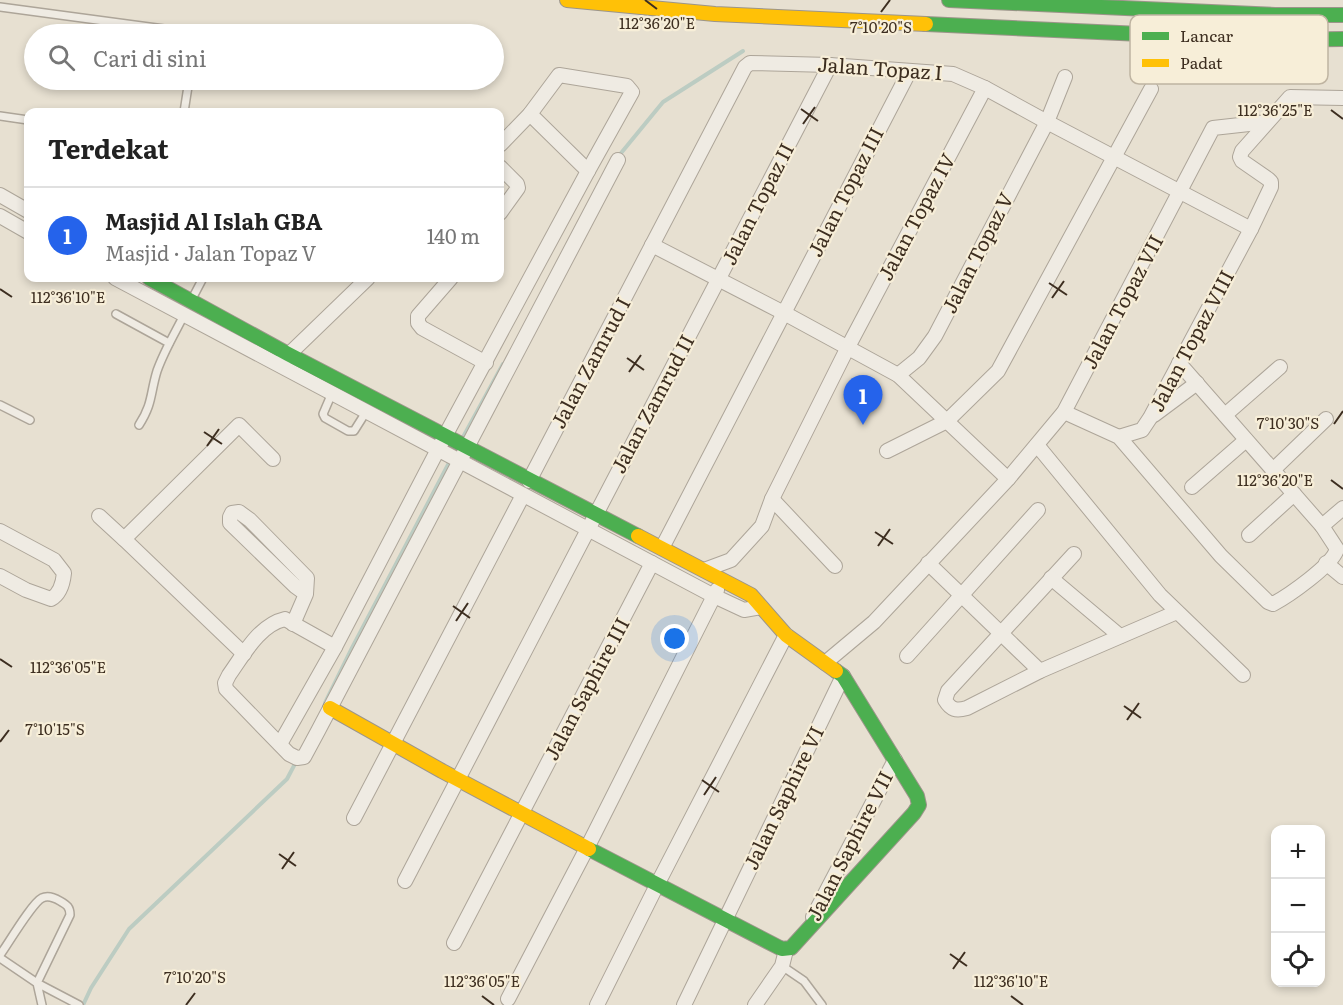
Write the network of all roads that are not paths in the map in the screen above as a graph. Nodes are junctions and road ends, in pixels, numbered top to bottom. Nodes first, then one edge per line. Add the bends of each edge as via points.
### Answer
1 (567, 0) edge
2 (949, 0) edge
3 (0, 8) edge
4 (1343, 15) edge
5 (121, 24) edge
6 (1130, 33) edge
7 (830, 65) junction
8 (909, 72) junction
9 (1065, 77) dead end
10 (985, 88) junction
11 (1152, 89) dead end
12 (187, 90) edge
13 (1343, 98) edge
14 (185, 108) edge
15 (530, 114) junction
16 (0, 116) edge
17 (24, 119) edge
18 (1267, 122) junction
19 (1047, 123) junction
20 (504, 141) edge
21 (1116, 157) junction
22 (618, 160) dead end
23 (588, 171) junction
24 (504, 172) edge
25 (1182, 192) junction
26 (0, 195) edge
27 (504, 207) edge
28 (24, 209) edge
29 (0, 216) edge
30 (1251, 229) junction
31 (24, 230) edge
32 (652, 245) junction
33 (720, 279) junction
34 (124, 282) edge
35 (157, 282) edge
36 (201, 282) edge
37 (364, 282) edge
38 (445, 282) edge
39 (191, 300) junction
40 (784, 312) junction
41 (116, 314) dead end
42 (185, 314) junction
43 (169, 343) junction
44 (848, 347) junction
45 (503, 353) junction
46 (288, 354) junction
47 (486, 363) junction
48 (1179, 363) junction
49 (278, 364) junction
50 (1280, 367) dead end
51 (898, 375) junction
52 (1197, 383) junction
53 (332, 393) junction
54 (0, 405) edge
55 (366, 411) junction
56 (1064, 412) junction
57 (1224, 415) junction
58 (1150, 418) junction
59 (1326, 419) dead end
60 (30, 420) dead end
61 (947, 421) junction
62 (139, 425) dead end
63 (1119, 437) junction
64 (1246, 440) junction
65 (456, 442) junction
66 (1037, 445) junction
67 (887, 451) dead end
68 (449, 456) junction
69 (273, 459) dead end
70 (1273, 470) junction
71 (1008, 479) junction
72 (530, 481) junction
73 (1192, 487) dead end
74 (1294, 494) junction
75 (523, 495) junction
76 (772, 499) junction
77 (1343, 508) edge
78 (1038, 510) dead end
79 (595, 514) junction
80 (99, 516) dead end
81 (1322, 526) junction
82 (589, 530) junction
83 (0, 531) edge
84 (1249, 535) dead end
85 (124, 539) junction
86 (662, 548) junction
87 (1074, 554) dead end
88 (652, 563) junction
89 (928, 563) junction
90 (1326, 563) junction
91 (835, 566) dead end
92 (704, 570) junction
93 (0, 576) edge
94 (1343, 577) edge
95 (1052, 578) junction
96 (722, 580) junction
97 (306, 594) junction
98 (714, 596) junction
99 (962, 596) junction
100 (761, 607) junction
101 (1177, 612) junction
102 (293, 624) junction
103 (1001, 632) junction
104 (786, 635) junction
105 (1120, 636) junction
106 (335, 647) junction
107 (244, 654) junction
108 (907, 656) dead end
109 (825, 663) junction
110 (1040, 671) junction
111 (1243, 675) dead end
112 (843, 676) junction
113 (330, 708) junction
114 (279, 744) junction
115 (393, 745) junction
116 (895, 760) junction
117 (459, 779) junction
118 (521, 814) junction
119 (354, 818) dead end
120 (587, 848) junction
121 (405, 881) dead end
122 (658, 883) junction
123 (724, 919) junction
124 (805, 932) junction
125 (454, 943) dead end
126 (786, 950) junction
127 (0, 956) edge
128 (782, 966) junction
129 (37, 983) junction
130 (508, 999) dead end
131 (42, 1005) edge
132 (79, 1005) edge
133 (597, 1005) edge
134 (684, 1005) edge
135 (755, 1005) edge
136 (822, 1005) edge

1 - 6 main road via 739,15
2 - 4 main road
3 - 5 lane
7 - 8 street, Jalan Topaz I
7 - 32 street, Jalan Topaz I via 757,62 745,67
7 - 33 street, Jalan Topaz II
8 - 10 street, Jalan Topaz I via 953,74
8 - 40 street, Jalan Topaz III
9 - 19 street, Jalan Topaz V
10 - 19 street, Jalan Topaz I
10 - 44 street, Jalan Topaz IV
11 - 21 street
12 - 14 lane
13 - 18 street via 1290,97
15 - 20 street
15 - 23 street
15 - 23 street via 559,75 629,87 632,92
16 - 17 lane
18 - 25 street, Jalan Topaz VII via 1214,128
18 - 30 street, Jalan Topaz VIII via 1240,157 1271,182
19 - 21 street, Jalan Topaz I
19 - 51 street, Jalan Topaz V via 935,336 919,358
21 - 25 street, Jalan Topaz I
21 - 61 street via 1005,361
22 - 45 street
23 - 45 street
24 - 27 street via 518,188
25 - 30 street, Jalan Topaz I
25 - 56 street, Jalan Topaz VII
26 - 28 street
29 - 31 street
30 - 48 street, Jalan Topaz VIII
32 - 33 street
32 - 72 street, Jalan Zamrud I
33 - 40 street
33 - 79 street, Jalan Zamrud II
34 - 42 street
35 - 39 main road
36 - 39 lane
37 - 46 street
38 - 47 street via 418,315 418,323
39 - 42 lane
39 - 46 main road
40 - 44 street
40 - 86 street, Jalan Topaz III
41 - 43 lane
42 - 43 lane
42 - 49 street
43 - 62 lane via 153,383 148,410
44 - 51 street
44 - 76 street, Jalan Topaz IV
45 - 47 street
45 - 65 street
46 - 49 street
46 - 65 main road
47 - 65 street
48 - 52 street
48 - 58 street, Jalan Topaz VIII
49 - 53 street
50 - 57 street
51 - 61 street
52 - 57 street
52 - 58 street
53 - 55 street
53 - 55 lane via 322,414 348,431 354,430
54 - 60 lane
55 - 68 street
56 - 63 street
56 - 66 street, Jalan Topaz VII
57 - 64 street
58 - 63 street, Jalan Topaz VIII via 1142,430
59 - 70 street
61 - 67 street
61 - 71 street
63 - 90 street via 1221,556 1268,602 1273,604 1287,597
64 - 70 street
64 - 73 street
65 - 68 street
65 - 68 street
65 - 72 main road
66 - 71 street, Jalan Topaz VII
66 - 101 street
68 - 75 street
68 - 106 street
68 - 113 street
69 - 85 street via 239,425
70 - 74 street
71 - 89 street, Jalan Topaz VII
72 - 79 main road
74 - 81 street
74 - 84 street
75 - 82 street
75 - 115 street
76 - 91 street
76 - 92 street, Jalan Topaz IV via 762,526 731,560
77 - 81 street
78 - 99 street
79 - 82 street, Jalan Zamrud II
79 - 86 main road
80 - 85 street
81 - 90 street via 1337,549
82 - 88 street
82 - 117 street, Jalan Zamrud II
83 - 93 street via 54,560 64,573 56,597 51,599
85 - 107 street
86 - 92 main road
87 - 95 street
88 - 98 street
88 - 118 street, Jalan Saphire III
89 - 99 street
89 - 109 street, Jalan Topaz VII via 874,622
90 - 94 street
92 - 96 main road
95 - 103 street
95 - 105 street
96 - 98 street
96 - 100 main road via 751,595
97 - 97 street via 230,523 232,513 239,512 250,520 307,578
97 - 102 street
98 - 100 street via 744,610
98 - 120 street
99 - 103 street
99 - 108 street
100 - 104 main road
101 - 105 street
101 - 111 street
102 - 106 street
102 - 107 street via 285,619 271,623
103 - 110 street
103 - 110 street via 948,691 945,700 950,707 958,711 967,708
104 - 109 main road
104 - 122 street
105 - 110 street
106 - 114 street
107 - 114 street via 225,686
109 - 112 main road
112 - 116 main road
112 - 123 street, Jalan Saphire VI
113 - 114 street via 304,757 297,758
113 - 115 main road
115 - 117 main road
115 - 119 street
116 - 124 street, Jalan Saphire VII
116 - 124 main road via 919,805
117 - 118 main road
117 - 121 street, Jalan Zamrud II
118 - 120 main road
118 - 125 street, Jalan Saphire III
120 - 122 main road
120 - 130 street
122 - 123 main road
122 - 133 street
123 - 126 main road
123 - 134 street, Jalan Saphire VI
124 - 126 main road
126 - 128 street
127 - 129 lane
127 - 129 lane via 34,904 50,897 67,905 70,915
128 - 135 street
128 - 136 lane via 804,981
129 - 131 lane
129 - 132 lane

